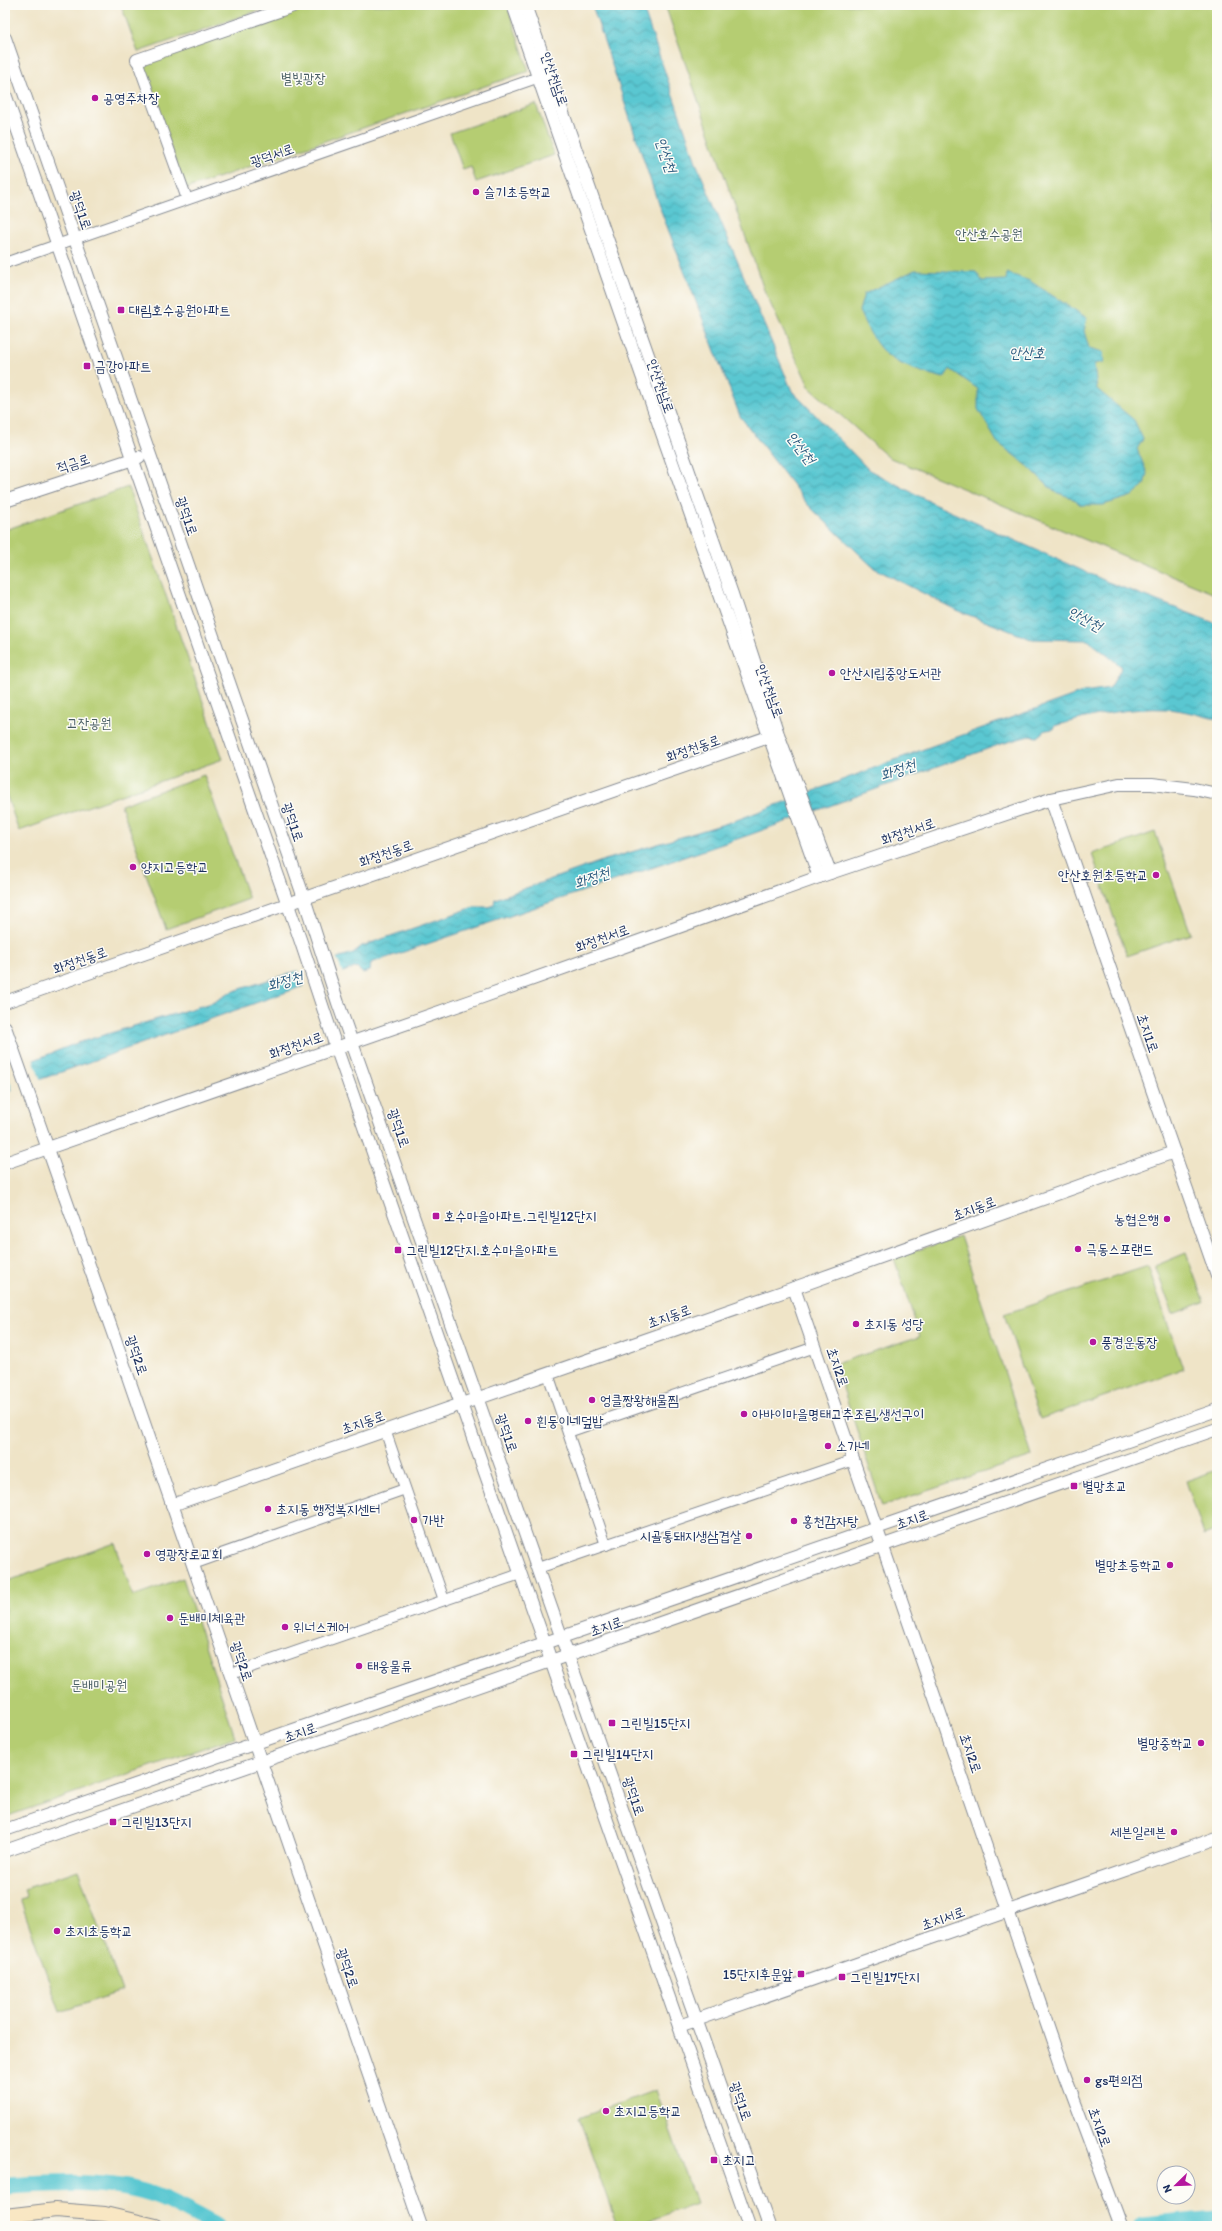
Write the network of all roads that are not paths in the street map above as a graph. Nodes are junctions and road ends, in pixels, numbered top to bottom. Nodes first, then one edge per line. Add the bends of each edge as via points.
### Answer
1 (296, 5) edge
2 (513, 5) edge
3 (525, 5) edge
4 (5, 38) edge
5 (137, 60) joint
6 (544, 75) junction
7 (5, 94) edge
8 (187, 199) junction
9 (75, 238) junction
10 (57, 244) junction
11 (5, 263) edge
12 (149, 454) junction
13 (133, 459) junction
14 (5, 501) edge
15 (774, 735) junction
16 (1217, 794) edge
17 (1051, 799) junction
18 (825, 875) junction
19 (304, 898) junction
20 (286, 904) junction
21 (5, 1002) edge
22 (5, 1027) edge
23 (353, 1041) junction
24 (336, 1047) junction
25 (48, 1147) junction
26 (1174, 1152) junction
27 (5, 1163) edge
28 (1217, 1276) edge
29 (794, 1288) junction
30 (815, 1347) junction
31 (548, 1374) junction
32 (478, 1399) junction
33 (461, 1404) junction
34 (1217, 1410) edge
35 (1217, 1429) edge
36 (385, 1430) junction
37 (568, 1432) junction
38 (854, 1460) junction
39 (406, 1489) junction
40 (172, 1505) junction
41 (877, 1528) junction
42 (606, 1545) junction
43 (883, 1545) junction
44 (193, 1564) junction
45 (538, 1568) junction
46 (520, 1574) junction
47 (444, 1600) junction
48 (562, 1637) junction
49 (544, 1643) junction
50 (569, 1655) junction
51 (551, 1661) junction
52 (231, 1674) junction
53 (254, 1743) junction
54 (261, 1761) junction
55 (5, 1830) edge
56 (1217, 1838) edge
57 (5, 1851) edge
58 (1010, 1911) junction
59 (696, 2020) junction
60 (679, 2026) junction
61 (5, 2216) edge
62 (156, 2226) edge
63 (421, 2226) edge
64 (749, 2226) edge
65 (769, 2226) edge
66 (1121, 2226) edge

1 - 5 street
2 - 6 street, 안산천남로
3 - 6 street, 안산천남로
4 - 9 street, 광덕1로
5 - 8 street
6 - 8 street, 광덕서로
6 - 15 street, 안산천남로 via 732,594
7 - 10 street
8 - 9 street, 광덕서로
9 - 10 street, 광덕서로
9 - 12 street, 광덕1로
10 - 11 street, 광덕서로
10 - 13 street
12 - 13 street, 적금로
12 - 19 street, 광덕1로
13 - 14 street, 적금로
13 - 20 street
15 - 18 street, 안산천남로
15 - 19 street, 화정천동로
16 - 17 street, 화정천서로 via 1152,784 1119,784
17 - 18 street, 화정천서로
17 - 26 street, 초지1로
18 - 23 street, 화정천서로
19 - 20 street, 화정천동로
19 - 23 street, 광덕1로 via 315,937
20 - 21 street, 화정천동로
20 - 24 street
22 - 25 street, 광덕2로
23 - 24 street, 화정천서로
23 - 32 street, 광덕1로
24 - 25 street, 화정천서로
24 - 33 street
25 - 27 street, 화정천서로
25 - 40 street, 광덕2로
26 - 28 street, 초지1로
26 - 29 street, 초지동로
29 - 30 street, 초지2로
29 - 31 street, 초지동로
30 - 37 street
30 - 38 street, 초지2로
31 - 32 street, 초지동로
31 - 37 street
32 - 33 street, 초지동로
32 - 45 street, 광덕1로
33 - 36 street, 초지동로
33 - 46 street
34 - 41 street, 초지로
35 - 43 street, 초지로
36 - 39 street
36 - 40 street, 초지동로
37 - 42 street
38 - 41 street, 초지2로
38 - 42 street
39 - 44 street
39 - 47 street
40 - 44 street, 광덕2로
41 - 43 street, 초지2로
41 - 48 street, 초지로
42 - 45 street
43 - 50 street, 초지로
43 - 58 street, 초지2로
44 - 52 street, 광덕2로
45 - 48 street, 광덕1로
46 - 47 street
46 - 49 street
47 - 52 street
48 - 49 street, 초지로
48 - 50 street, 광덕1로
49 - 51 street
49 - 53 street, 초지로
50 - 51 street, 초지로
50 - 59 street, 광덕1로
51 - 54 street, 초지로
51 - 60 street
52 - 53 street, 광덕2로
53 - 54 street, 광덕2로
53 - 55 street, 초지로
54 - 57 street, 초지로
54 - 63 street, 광덕2로
56 - 58 street, 초지서로
58 - 59 street, 초지서로
58 - 66 street, 초지2로 via 1063,2071
59 - 60 street, 초지서로
59 - 65 street, 광덕1로
60 - 64 street
61 - 62 main road via 56,2210 105,2214

